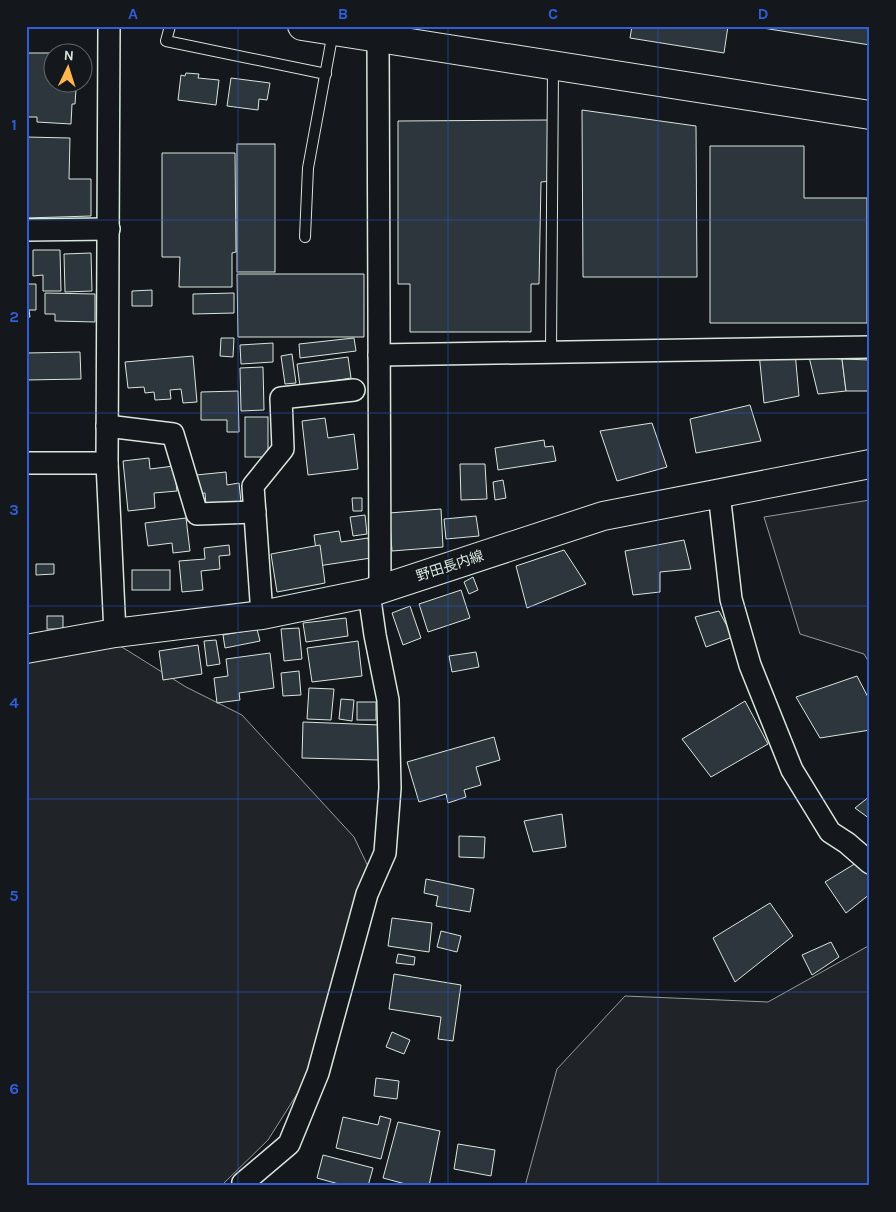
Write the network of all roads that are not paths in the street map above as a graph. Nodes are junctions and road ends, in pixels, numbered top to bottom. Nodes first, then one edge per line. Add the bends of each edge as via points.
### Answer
1 (109, 26) edge
2 (170, 26) edge
3 (302, 26) edge
4 (334, 28) edge
5 (378, 37) junction
6 (553, 65) junction
7 (326, 74) junction
8 (870, 115) edge
9 (109, 229) junction
10 (26, 230) edge
11 (305, 236) dead end
12 (870, 347) edge
13 (551, 352) junction
14 (379, 355) junction
15 (354, 390) dead end
16 (107, 426) junction
17 (26, 463) edge
18 (107, 463) junction
19 (870, 464) edge
20 (719, 493) junction
21 (255, 512) junction
22 (374, 591) junction
23 (262, 615) junction
24 (115, 632) junction
25 (26, 649) edge
26 (870, 863) edge
27 (244, 1186) edge

1 - 9 street
2 - 7 lane via 166,42
3 - 4 main road
4 - 5 main road
4 - 7 lane
5 - 6 main road
5 - 14 street
6 - 8 main road
6 - 13 lane
7 - 11 lane via 308,168
9 - 10 street
9 - 16 street
12 - 13 street
13 - 14 street
14 - 22 street
15 - 21 street via 281,398 284,449 253,486
16 - 18 street
16 - 21 street via 173,434 196,514
17 - 18 street
18 - 24 street
19 - 20 main road, 野田長内線
20 - 22 main road, 野田長内線 via 603,516
20 - 26 street via 731,599 750,665 792,770 830,832
21 - 23 street
22 - 23 main road, 野田長内線
22 - 27 street via 375,635 388,700 390,788 385,854 367,894 318,1074 289,1144 243,1183
23 - 24 main road, 野田長内線
24 - 25 main road, 野田長内線

